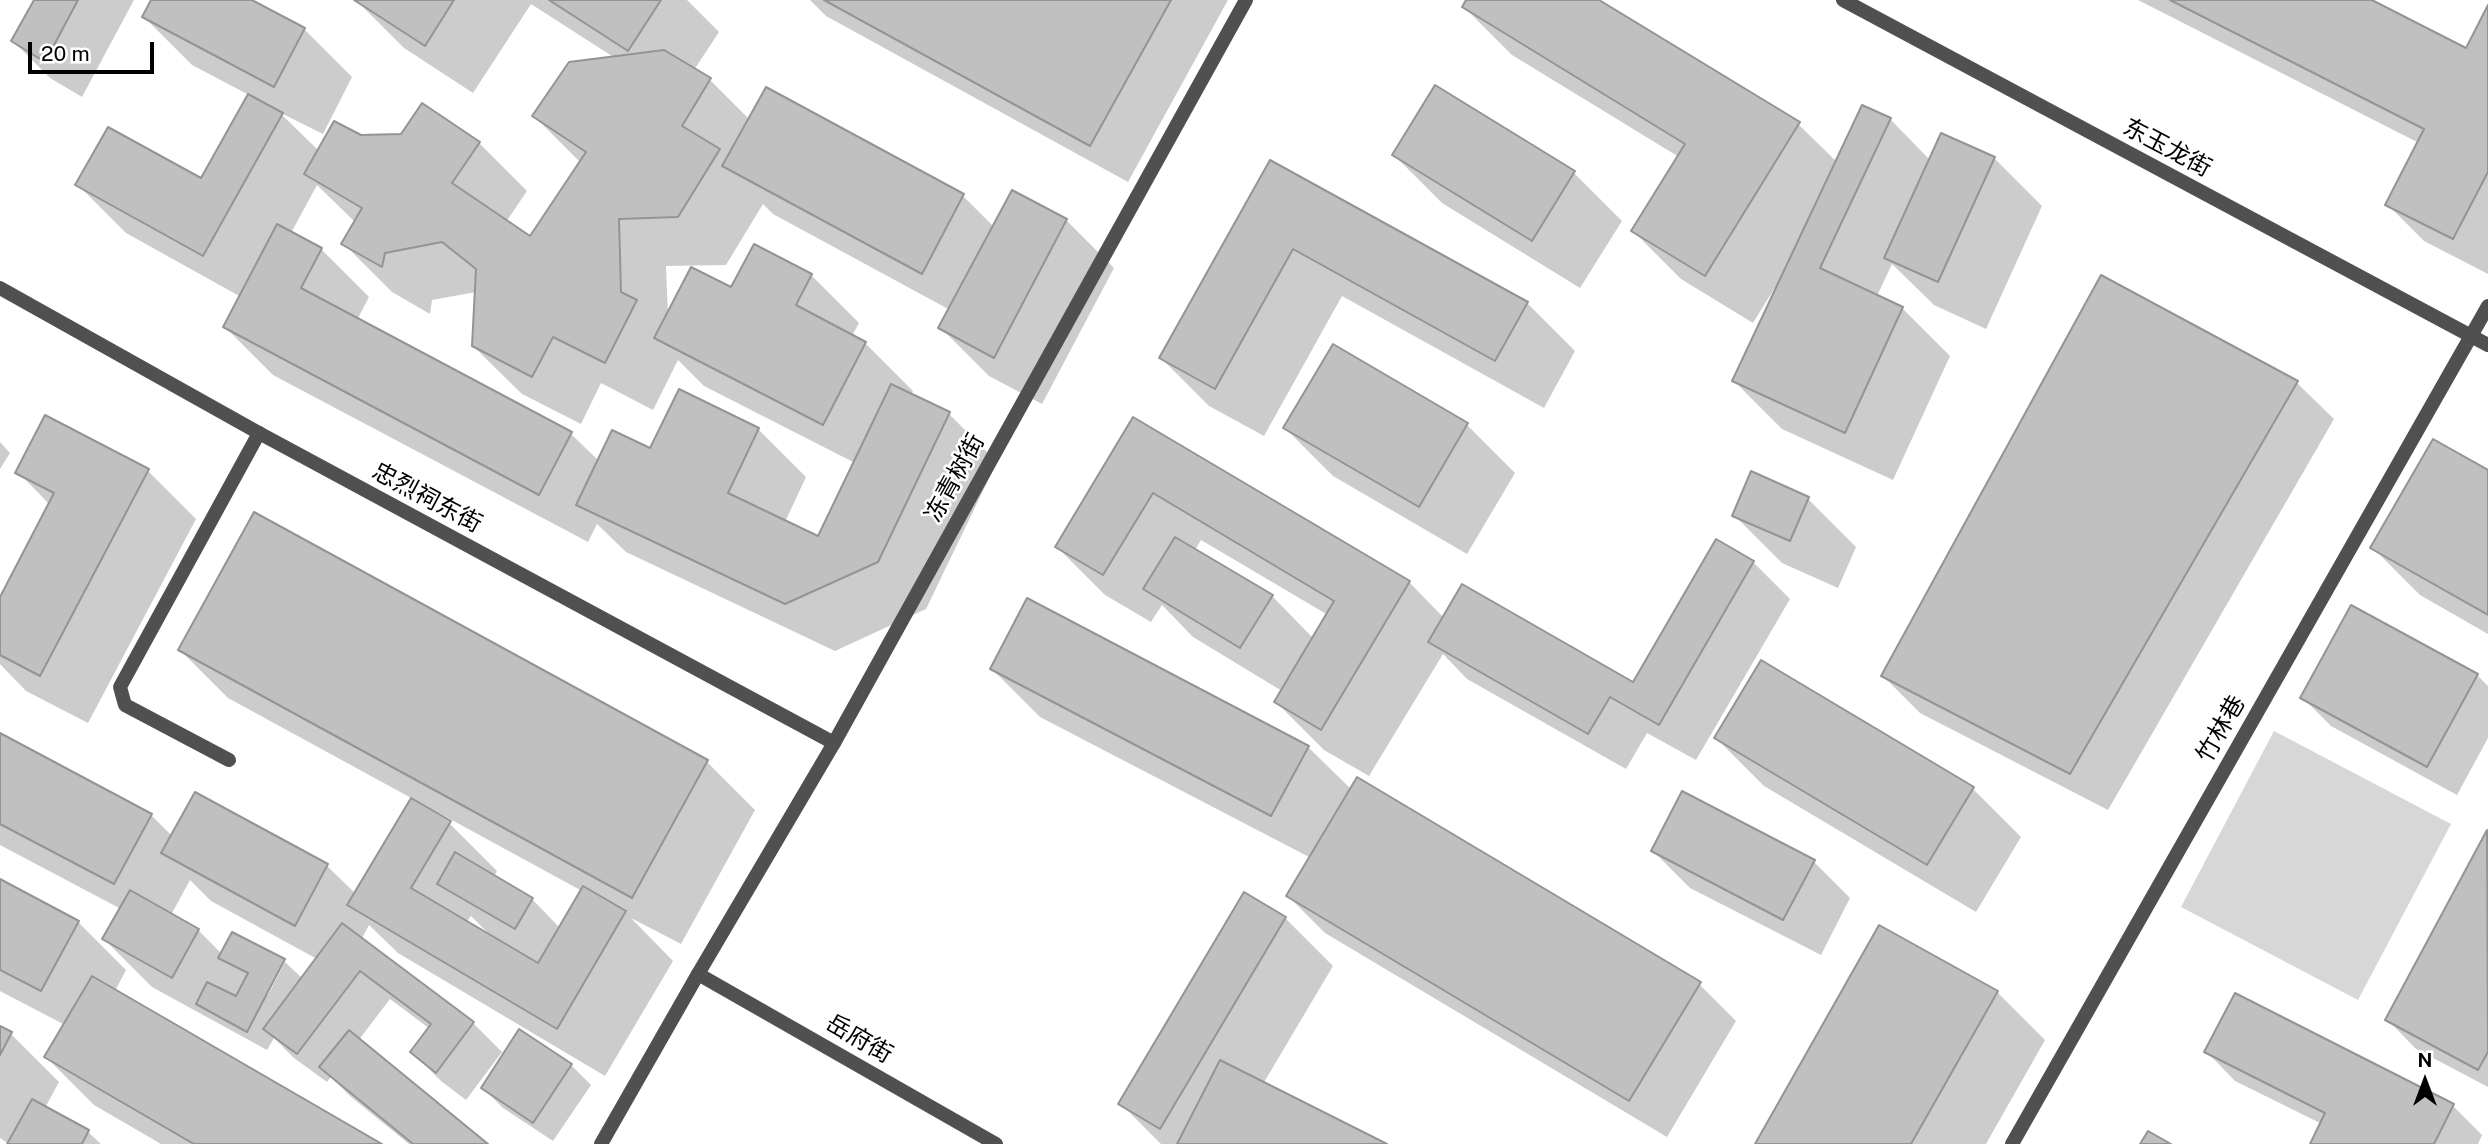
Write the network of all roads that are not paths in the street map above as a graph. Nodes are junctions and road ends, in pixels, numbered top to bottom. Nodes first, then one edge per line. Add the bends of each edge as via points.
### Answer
1 (1246, 0) edge
2 (1843, 0) edge
3 (0, 288) edge
4 (2488, 306) edge
5 (2470, 337) junction
6 (2488, 345) edge
7 (259, 433) junction
8 (834, 743) junction
9 (229, 760) dead end
10 (698, 974) junction
11 (601, 1144) edge
12 (996, 1144) edge
13 (2011, 1144) edge

1 - 8 street, 冻青树街
2 - 5 street, 东玉龙街
3 - 7 street, 忠烈祠东街
4 - 5 street, 竹林巷
5 - 6 street, 东玉龙街
5 - 13 street, 竹林巷
7 - 8 street, 忠烈祠东街
7 - 9 street via 120,687 125,705
8 - 10 street, 冻青树街
10 - 11 street, 冻青树街
10 - 12 street, 岳府街

